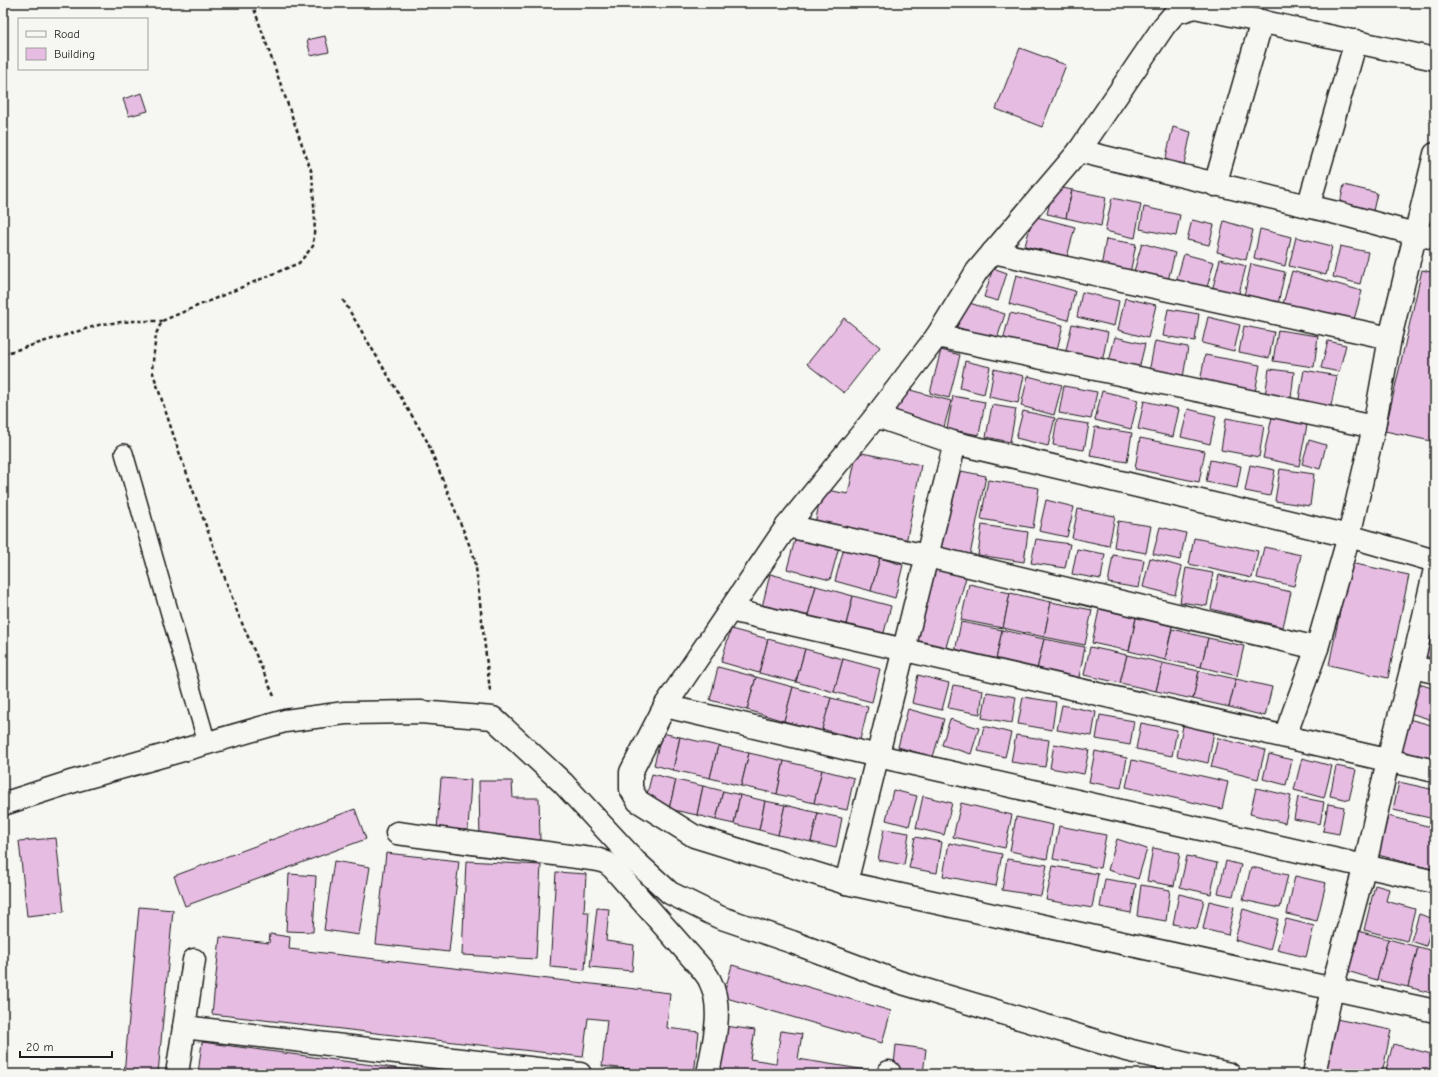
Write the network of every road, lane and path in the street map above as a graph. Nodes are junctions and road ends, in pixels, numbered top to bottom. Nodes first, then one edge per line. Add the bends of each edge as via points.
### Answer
1 (252, 3) edge
2 (1262, 22) junction
3 (1356, 41) junction
4 (1435, 58) edge
5 (1079, 151) junction
6 (1435, 154) edge
7 (1215, 185) junction
8 (1308, 207) junction
9 (1425, 236) edge
10 (993, 252) junction
11 (343, 300) dead end
12 (162, 321) junction
13 (937, 336) junction
14 (1390, 338) junction
15 (3, 354) edge
16 (876, 416) junction
17 (1374, 427) junction
18 (955, 443) junction
19 (124, 453) dead end
20 (787, 526) junction
21 (1350, 536) junction
22 (927, 556) junction
23 (1435, 561) edge
24 (1435, 569) edge
25 (730, 610) junction
26 (1317, 648) junction
27 (904, 650) junction
28 (1412, 667) junction
29 (1435, 672) edge
30 (665, 706) junction
31 (493, 718) junction
32 (285, 721) junction
33 (1285, 736) junction
34 (208, 743) junction
35 (878, 756) junction
36 (1388, 760) junction
37 (1435, 771) edge
38 (3, 804) edge
39 (397, 833) dead end
40 (1365, 865) junction
41 (1435, 882) edge
42 (846, 883) junction
43 (194, 960) dead end
44 (1332, 989) junction
45 (1435, 1011) edge
46 (184, 1027) junction
47 (177, 1074) edge
48 (580, 1074) edge
49 (708, 1074) edge
50 (1229, 1074) edge
51 (1314, 1074) edge

1 - 12 path via 312,173 315,221 313,246 299,264
2 - 3 street
2 - 5 street via 1195,7 1175,13
2 - 7 street
3 - 4 street
3 - 8 street
5 - 7 street
5 - 10 street
6 - 9 street
7 - 8 street
8 - 9 street
9 - 14 street
10 - 13 street via 977,271
10 - 14 street
11 - 31 path via 427,441 475,559
12 - 15 path via 102,324
12 - 32 path via 156,334 152,370 238,614
13 - 16 street
13 - 17 street
14 - 17 street
16 - 18 street
16 - 20 street
17 - 21 street
18 - 21 street
18 - 22 street
19 - 34 lane
20 - 22 street
20 - 25 street
21 - 23 street
21 - 26 street
22 - 26 street
22 - 27 street
24 - 28 street
25 - 27 street
25 - 30 street
26 - 33 street
27 - 33 street
27 - 35 street
28 - 29 street
28 - 36 street
30 - 35 street
30 - 42 street via 631,772 631,788 638,802 694,836
31 - 32 street via 420,712 345,713
31 - 50 street via 563,783 635,861 670,893 719,917 899,982 1123,1049
32 - 34 street
33 - 36 street
34 - 38 street via 74,780
35 - 40 street
35 - 42 street
36 - 37 street
36 - 40 street
39 - 49 street via 607,863 710,980 715,994 717,1019
40 - 41 street
40 - 44 street
42 - 44 street
43 - 46 street
44 - 45 street
44 - 51 street
46 - 47 street
46 - 48 street

